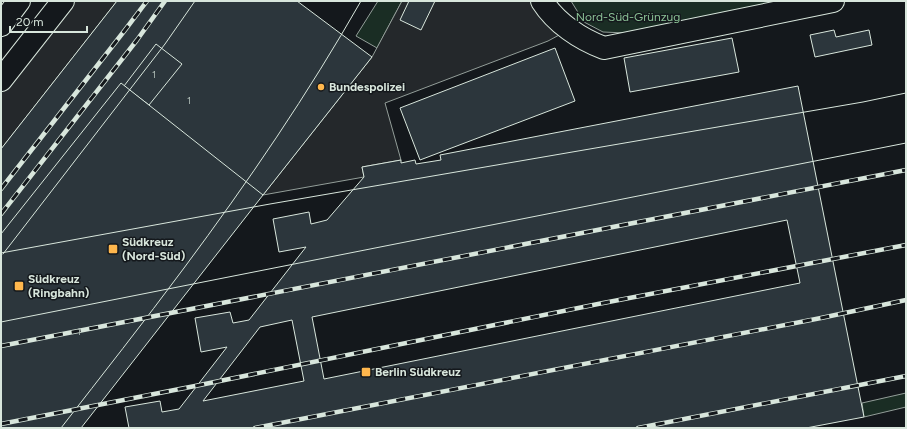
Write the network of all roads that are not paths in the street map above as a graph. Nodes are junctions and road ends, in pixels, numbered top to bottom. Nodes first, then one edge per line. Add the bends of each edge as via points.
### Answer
1 (19, 1) edge
2 (63, 1) edge
3 (542, 1) edge
4 (833, 1) edge
5 (1, 25) edge
6 (1, 80) edge

1 - 5 lane
2 - 6 lane
3 - 4 lane via 559,22 590,43 604,48

